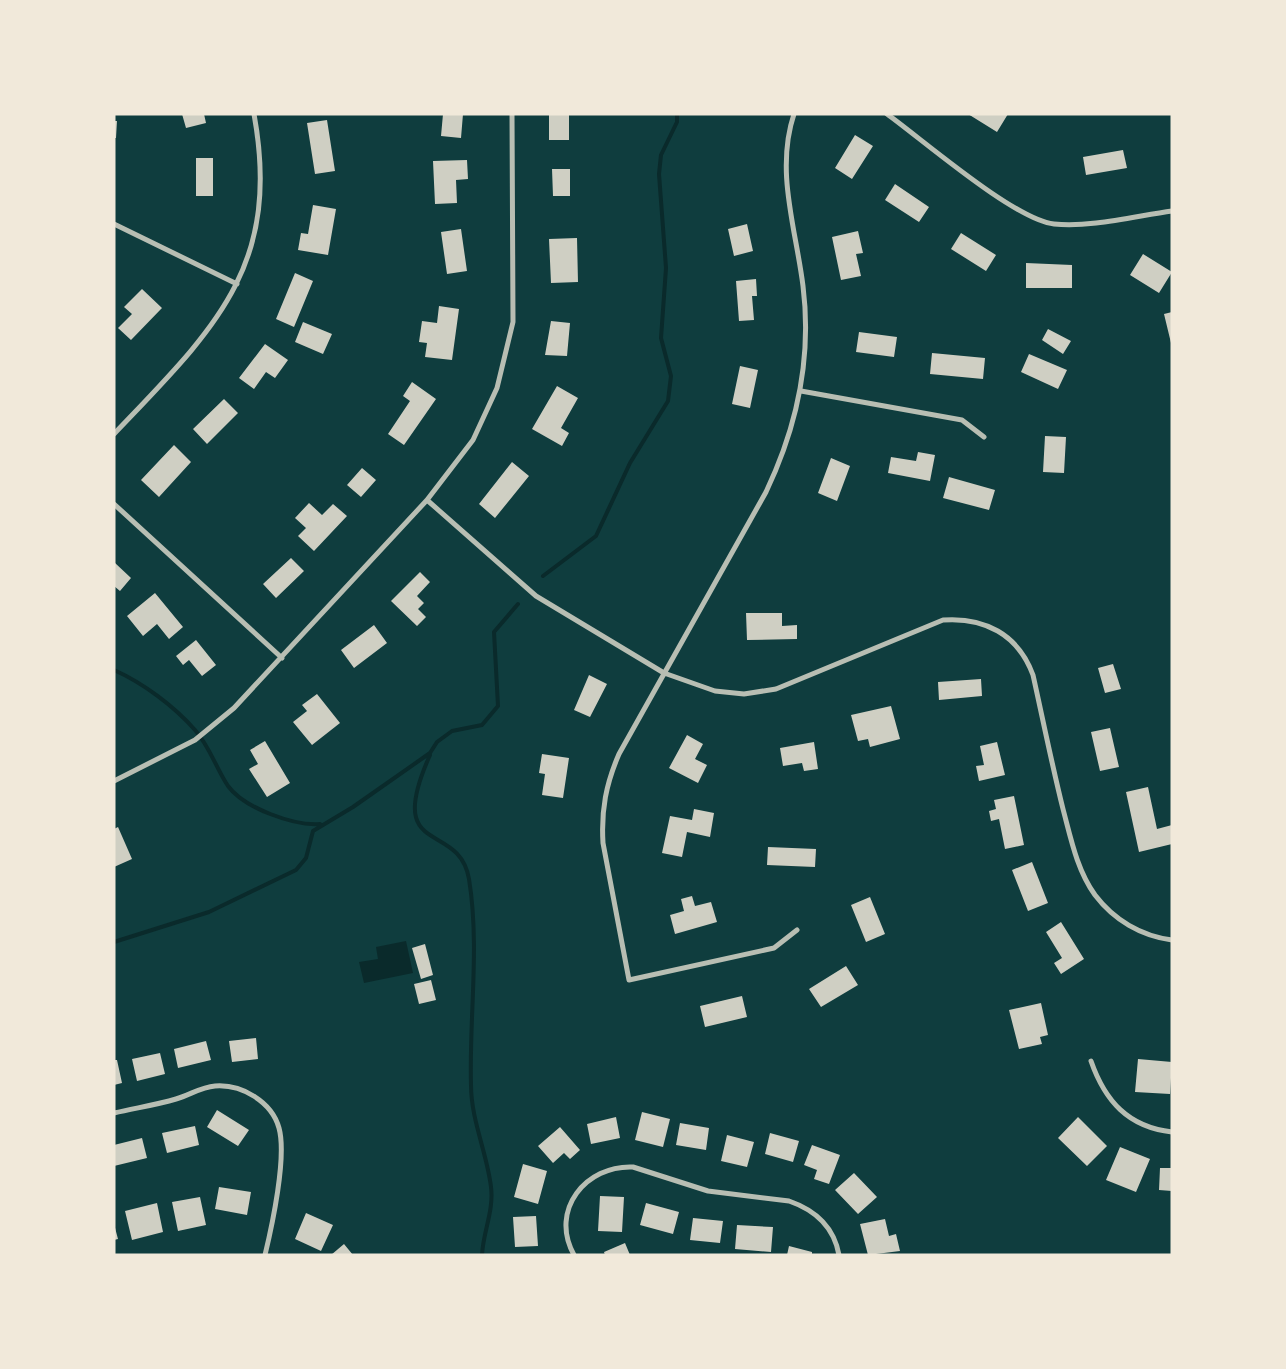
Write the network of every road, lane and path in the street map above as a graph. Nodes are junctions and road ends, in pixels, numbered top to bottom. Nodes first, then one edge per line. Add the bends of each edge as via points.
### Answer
1 (254, 114) edge
2 (512, 114) edge
3 (794, 114) edge
4 (887, 114) edge
5 (1172, 212) edge
6 (114, 224) edge
7 (237, 284) junction
8 (801, 391) junction
9 (114, 434) edge
10 (984, 437) dead end
11 (427, 500) junction
12 (114, 504) edge
13 (282, 658) junction
14 (664, 673) junction
15 (114, 781) edge
16 (797, 930) dead end
17 (1172, 940) edge
18 (1090, 1061) dead end
19 (114, 1113) edge
20 (1172, 1132) edge
21 (265, 1255) edge
22 (573, 1255) edge
23 (839, 1255) edge

1 - 7 street via 261,149 261,207 255,240
2 - 11 street via 513,322 507,354 497,388 473,440
3 - 8 street via 785,158 805,314
4 - 5 street via 1027,216 1072,224
6 - 7 street
7 - 9 street via 212,324
8 - 10 street via 962,420
8 - 14 street via 785,450 766,492
11 - 13 street
11 - 14 street via 536,596
12 - 13 street
13 - 15 street via 234,708 201,735
14 - 16 street via 619,754 603,807 603,843 629,980 774,948
14 - 17 street via 715,691 744,694 776,688 943,620 970,620 998,630 1014,643 1029,666 1071,838 1087,881 1102,904 1126,924 1159,939
18 - 20 street via 1115,1106 1138,1124
19 - 21 street via 215,1086 240,1090 266,1106 279,1127 281,1140
22 - 23 street via 565,1224 577,1191 594,1175 633,1167 708,1191 800,1204 828,1227

